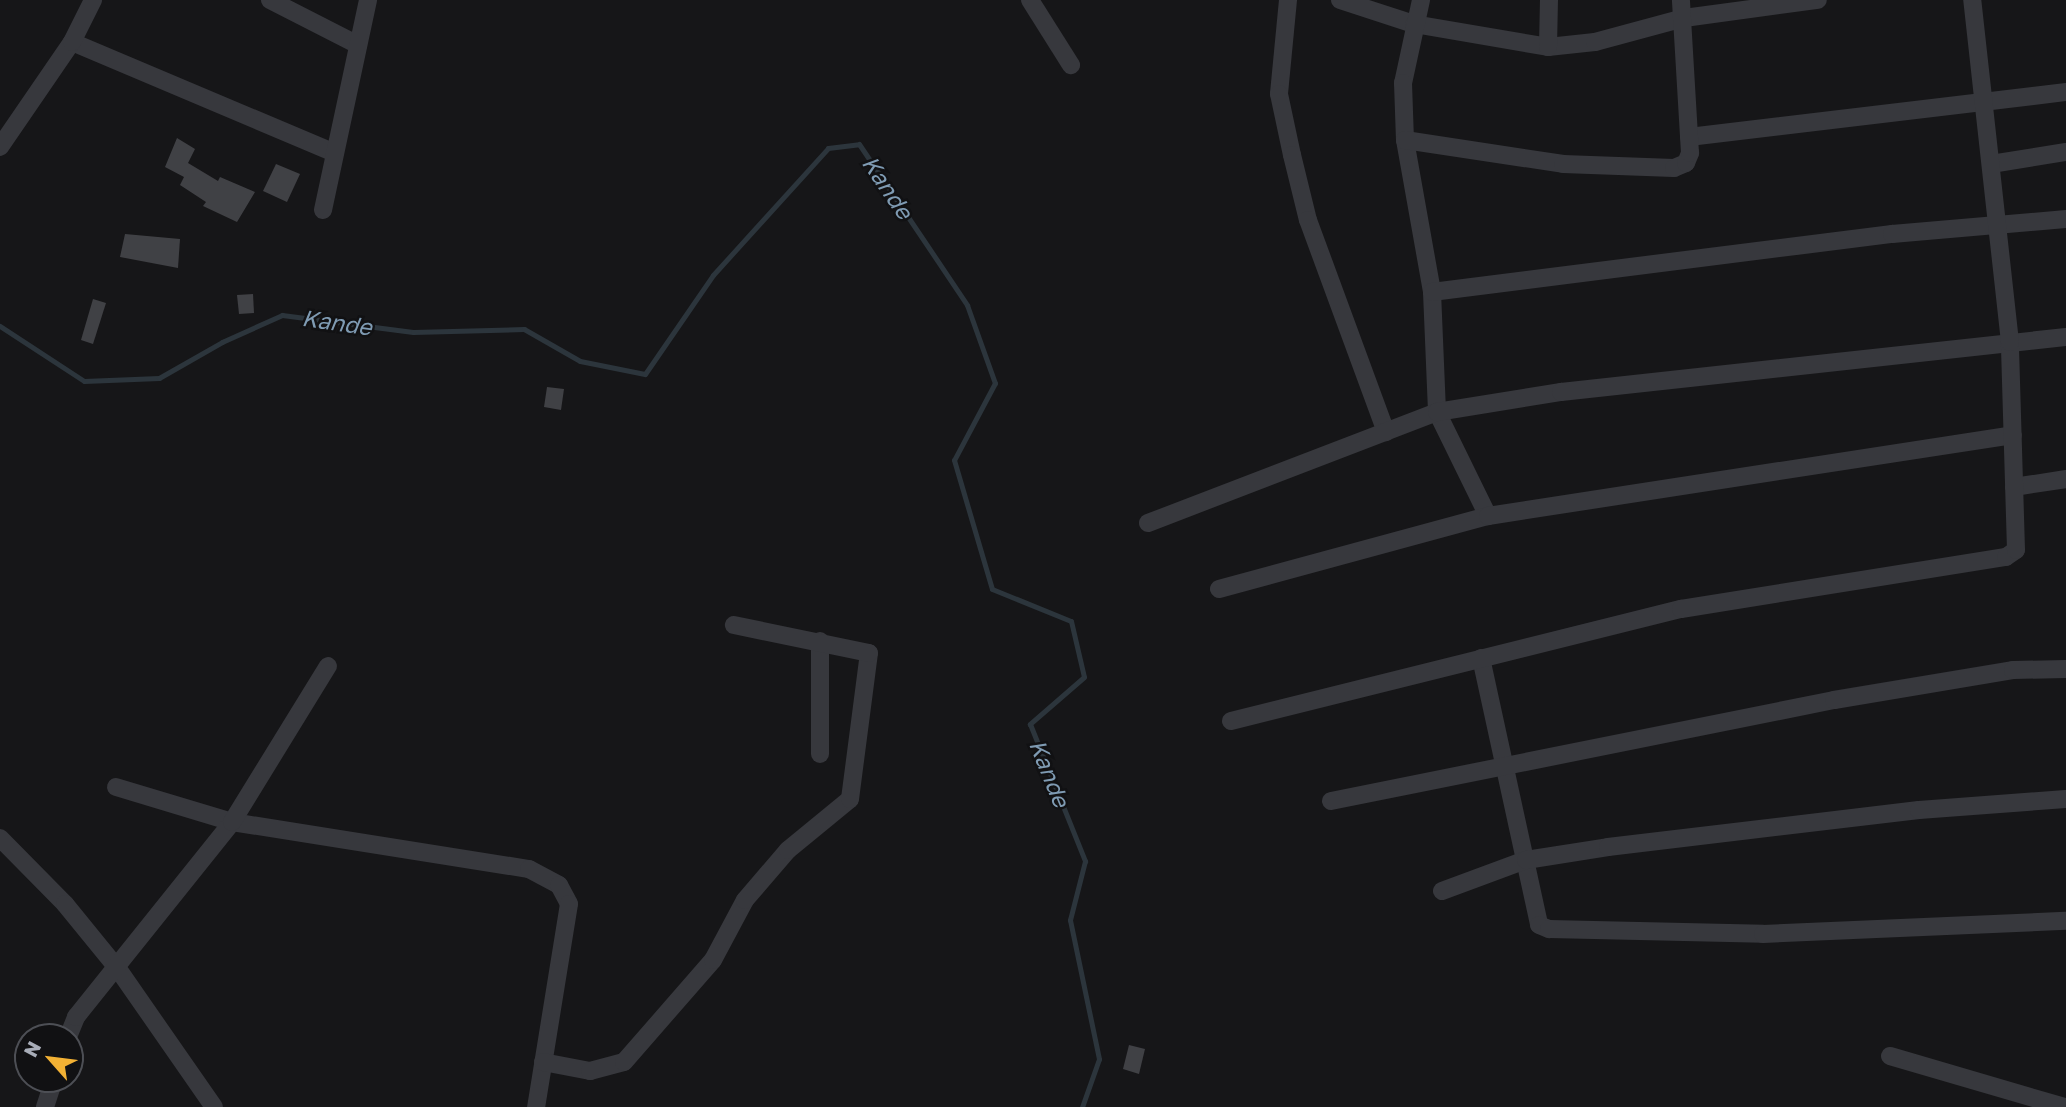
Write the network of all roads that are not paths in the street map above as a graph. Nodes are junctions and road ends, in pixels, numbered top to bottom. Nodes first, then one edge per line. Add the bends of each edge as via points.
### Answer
1 (93, 0) edge
2 (270, 0) edge
3 (368, 0) edge
4 (1030, 0) edge
5 (1288, 0) edge
6 (1340, 0) edge
7 (1421, 0) edge
8 (1549, 0) edge
9 (1818, 0) edge
10 (1972, 0) edge
11 (1683, 9) edge
12 (1414, 24) junction
13 (72, 42) junction
14 (358, 46) junction
15 (1548, 47) junction
16 (1071, 65) dead end
17 (2066, 92) edge
18 (1985, 105) junction
19 (1689, 137) junction
20 (1405, 140) junction
21 (0, 147) edge
22 (2066, 152) edge
23 (335, 153) junction
24 (1992, 164) junction
25 (323, 210) dead end
26 (2066, 219) edge
27 (1998, 222) junction
28 (1432, 292) junction
29 (2066, 337) edge
30 (2010, 342) junction
31 (1437, 412) junction
32 (1386, 432) junction
33 (2013, 435) junction
34 (2066, 479) edge
35 (2014, 487) junction
36 (1488, 516) junction
37 (1148, 523) dead end
38 (1219, 589) dead end
39 (734, 625) dead end
40 (820, 641) junction
41 (1481, 658) junction
42 (328, 666) dead end
43 (2066, 669) edge
44 (1231, 721) dead end
45 (820, 754) dead end
46 (1505, 767) junction
47 (116, 787) dead end
48 (2066, 799) edge
49 (1331, 801) dead end
50 (232, 822) junction
51 (0, 838) edge
52 (1526, 860) junction
53 (1442, 891) dead end
54 (2066, 921) edge
55 (118, 969) junction
56 (74, 1023) edge
57 (1890, 1056) dead end
58 (543, 1062) junction
59 (214, 1107) edge
60 (536, 1107) edge
61 (2064, 1107) edge

1 - 13 street
2 - 14 street
3 - 14 street
4 - 16 street
5 - 32 street via 1279,94 1292,155 1308,220
6 - 12 street
7 - 12 street
8 - 15 street
9 - 11 street
10 - 18 street
11 - 15 street via 1595,42
11 - 19 street
12 - 15 street
12 - 20 street via 1403,83
13 - 21 street
13 - 23 street
14 - 23 street
17 - 18 street
18 - 19 street
18 - 24 street
19 - 20 street via 1686,163 1674,168 1563,164
20 - 28 street
22 - 24 street
23 - 25 street
24 - 27 street
26 - 27 street
27 - 28 street
27 - 30 street
28 - 31 street
29 - 30 street
30 - 31 street via 1561,392
30 - 33 street
31 - 32 street
31 - 36 street
32 - 37 street
33 - 35 street
33 - 36 street
34 - 35 street
35 - 41 street via 2018,544 2006,557 1681,609
36 - 38 street
39 - 40 street
40 - 45 street
40 - 58 street via 871,657 850,799 779,860 745,900 713,960 624,1062 590,1071
41 - 44 street
41 - 46 street
42 - 50 street
43 - 46 street via 2013,670 1834,700
46 - 49 street
46 - 52 street
47 - 50 street
48 - 52 street via 1919,810
50 - 55 street
50 - 58 street via 529,869 559,885 569,904
51 - 55 street via 65,904
52 - 53 street
52 - 54 street via 1535,918 1549,929 1762,934
55 - 56 street
55 - 59 street
57 - 61 street
58 - 60 street

